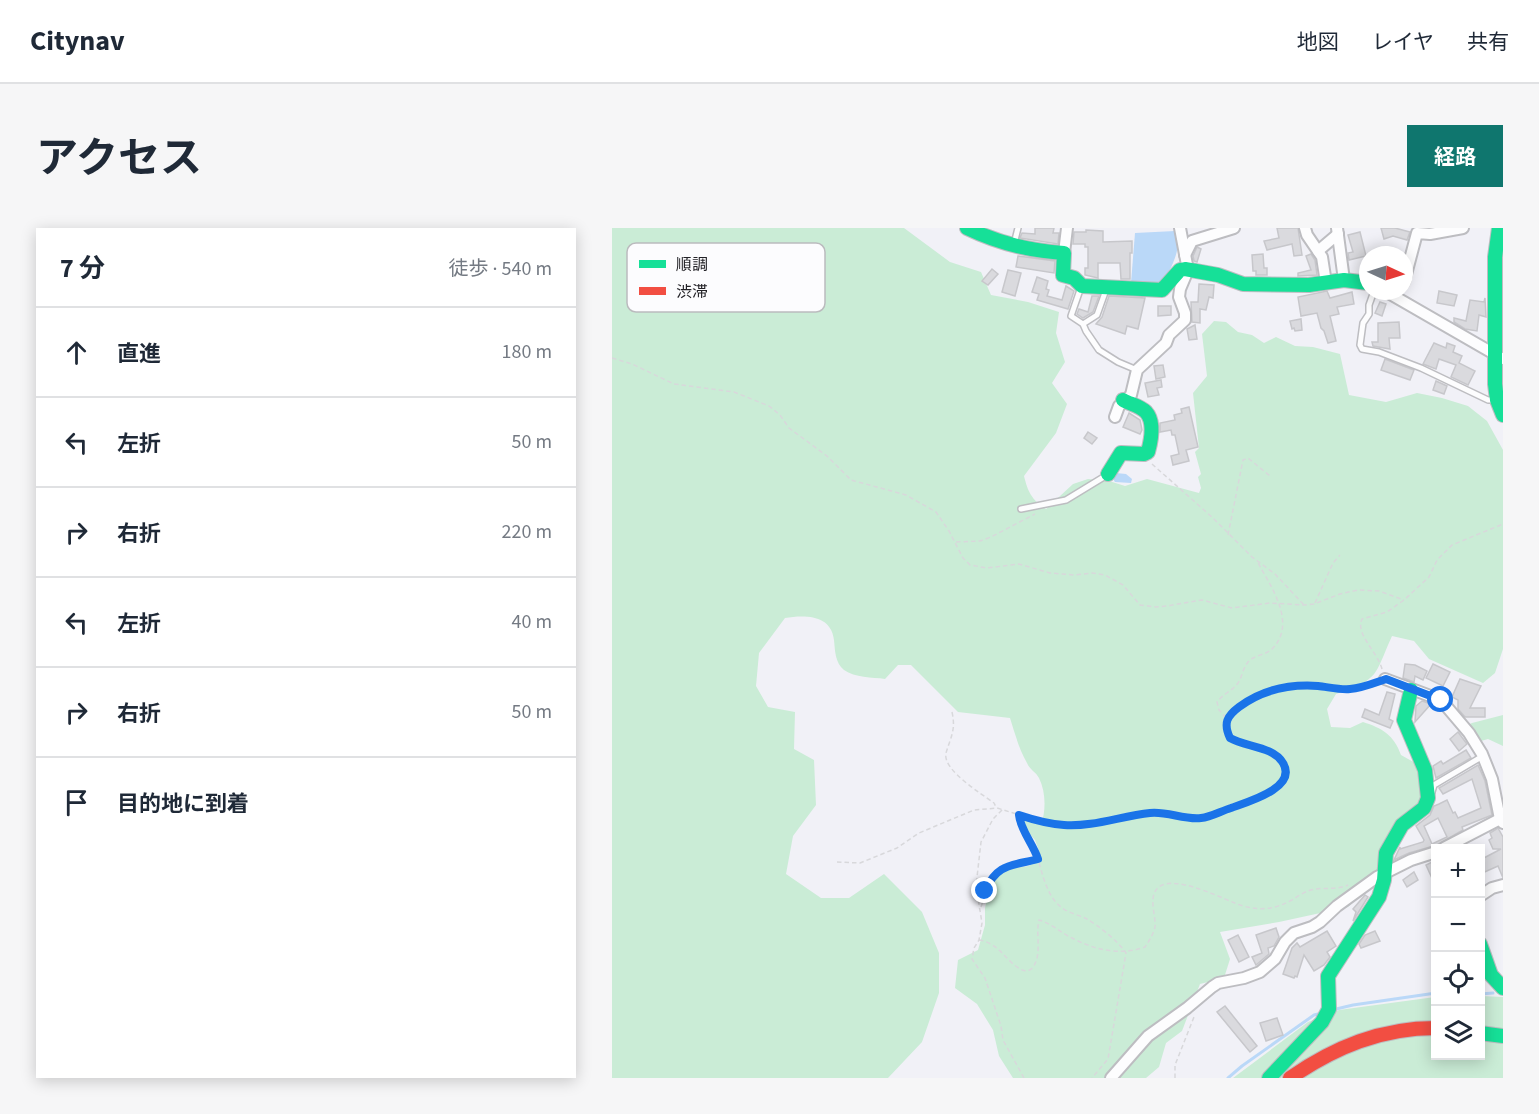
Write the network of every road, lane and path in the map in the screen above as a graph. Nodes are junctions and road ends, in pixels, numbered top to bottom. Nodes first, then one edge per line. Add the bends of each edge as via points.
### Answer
1 (967, 228) edge
2 (1018, 228) edge
3 (1067, 228) edge
4 (1180, 228) edge
5 (1234, 228) edge
6 (1305, 228) edge
7 (1463, 228) edge
8 (1498, 228) edge
9 (1338, 231) edge
10 (1014, 246) junction
11 (1413, 246) edge
12 (1318, 251) junction
13 (1064, 254) junction
14 (1185, 255) junction
15 (1188, 270) junction
16 (1344, 280) junction
17 (1359, 282) edge
18 (1326, 283) junction
19 (1082, 286) junction
20 (1107, 287) junction
21 (1372, 300) edge
22 (1401, 300) edge
23 (1499, 304) edge
24 (1083, 324) junction
25 (1499, 356) edge
26 (612, 358) edge
27 (1137, 370) junction
28 (1123, 400) junction
29 (1497, 400) junction
30 (1503, 415) edge
31 (1115, 417) dead end
32 (1144, 454) junction
33 (1108, 474) joint
34 (1270, 476) dead end
35 (1021, 509) dead end
36 (1038, 512) dead end
37 (1503, 524) edge
38 (1228, 536) junction
39 (955, 542) junction
40 (1340, 555) dead end
41 (1257, 561) junction
42 (1404, 600) junction
43 (1278, 603) junction
44 (1314, 604) junction
45 (1304, 605) junction
46 (1386, 679) junction
47 (1411, 690) junction
48 (952, 712) dead end
49 (1227, 719) junction
50 (1483, 756) junction
51 (1428, 798) junction
52 (997, 808) junction
53 (1002, 810) junction
54 (1019, 815) junction
55 (1502, 821) edge
56 (1454, 844) edge
57 (1431, 854) edge
58 (1038, 859) junction
59 (837, 862) dead end
60 (1384, 874) junction
61 (1352, 883) dead end
62 (1503, 885) edge
63 (1485, 893) edge
64 (980, 908) junction
65 (979, 940) junction
66 (1126, 952) junction
67 (1483, 952) edge
68 (1503, 988) edge
69 (1194, 1016) dead end
70 (1431, 1028) edge
71 (1485, 1033) edge
72 (1503, 1036) edge
73 (1024, 1078) edge
74 (1092, 1078) edge
75 (1111, 1078) edge
76 (1175, 1078) edge
77 (1269, 1078) edge
78 (1290, 1078) edge

1 - 10 street
2 - 10 lane
3 - 13 street
4 - 14 street
5 - 14 street via 1192,241
6 - 12 street
7 - 11 street via 1416,233
8 - 23 street
9 - 12 street
9 - 16 street
10 - 13 street
12 - 18 street
13 - 19 street via 1063,275
14 - 15 street
15 - 18 street via 1243,284
15 - 20 street via 1180,270 1162,290
15 - 27 street via 1179,297 1185,320
16 - 17 street
16 - 18 street
19 - 20 street
19 - 24 lane via 1071,316
20 - 24 lane via 1097,315
21 - 29 lane via 1363,323 1362,349 1379,352 1488,400
22 - 25 street
23 - 25 street
24 - 27 lane via 1099,350
25 - 29 street
26 - 39 path via 670,383 734,393 769,406 851,480 906,495 928,506
27 - 28 street via 1131,395
28 - 31 street
28 - 32 street via 1145,411 1148,417 1150,447
29 - 30 street
32 - 33 street via 1121,453
32 - 38 path
33 - 35 lane via 1066,500
34 - 38 path via 1248,458 1243,460
36 - 39 path via 980,541
37 - 42 path via 1452,545 1437,560 1429,577
38 - 41 path
39 - 43 path via 963,558 977,568 1020,564 1050,573 1105,575 1123,585 1140,605 1156,607 1202,600 1232,608
40 - 44 path
41 - 43 path
41 - 45 path
42 - 44 path via 1379,591 1358,590
42 - 46 path via 1387,612 1362,618 1359,625 1379,657
43 - 45 path
43 - 49 path via 1283,627 1280,640 1271,651 1250,660 1237,685 1217,702
44 - 45 path
46 - 47 street
46 - 49 path via 1347,689 1280,687 1246,702
47 - 50 street via 1441,700
47 - 51 street via 1404,720 1425,770
48 - 52 path via 953,734 946,762
49 - 54 path via 1230,738 1270,752 1284,764 1285,776 1271,792 1203,818 1153,813 1072,826
50 - 51 lane via 1434,785
50 - 55 street
51 - 60 street via 1424,808 1402,825 1386,854
52 - 53 path
52 - 59 path via 974,810 950,819 860,863
53 - 54 path
53 - 64 path via 981,842 976,886
54 - 58 path
55 - 56 street
57 - 60 street
58 - 64 path via 999,870 989,883
58 - 66 path via 1053,898 1062,908 1090,921
60 - 75 street via 1320,922 1294,933 1260,972 1212,987 1148,1036
60 - 77 street via 1379,897 1328,976 1329,1009 1322,1022
61 - 66 path via 1308,891 1268,910 1241,905 1192,886 1160,887 1155,891 1155,926 1151,937 1144,947
62 - 63 street
64 - 65 path
65 - 66 path via 1025,971 1036,960 1039,921 1083,943
65 - 73 path via 972,959 985,978 1003,1040
66 - 74 path via 1108,1059
67 - 68 street via 1494,980
69 - 76 path via 1176,1059
70 - 78 street via 1374,1034 1331,1052
71 - 72 street

